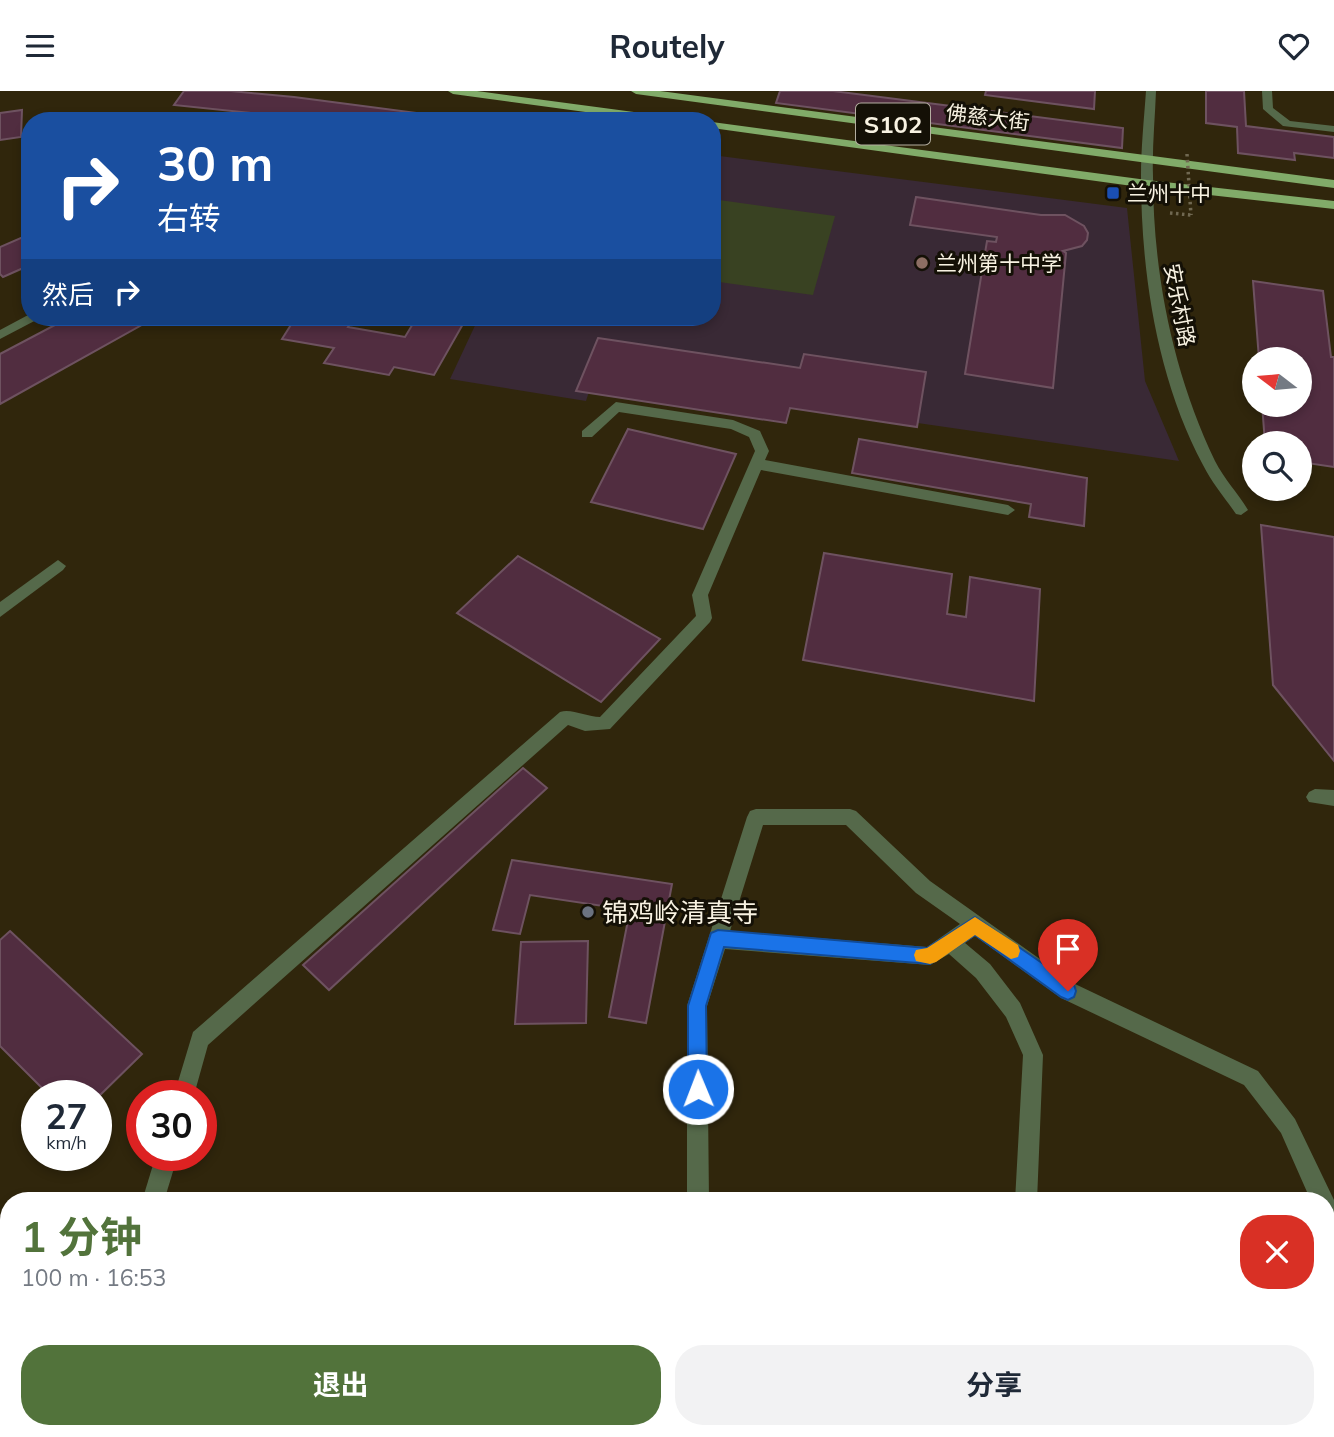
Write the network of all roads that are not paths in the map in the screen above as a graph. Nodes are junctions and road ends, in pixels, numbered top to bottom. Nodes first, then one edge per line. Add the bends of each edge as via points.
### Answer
1 (453, 91) edge
2 (636, 91) edge
3 (1151, 91) edge
4 (1267, 91) edge
5 (610, 112) edge
6 (721, 126) edge
7 (1334, 129) edge
8 (1149, 157) junction
9 (1334, 172) edge
10 (1147, 184) junction
11 (1334, 184) edge
12 (1334, 205) edge
13 (1334, 217) edge
14 (21, 324) edge
15 (0, 335) edge
16 (587, 435) dead end
17 (757, 464) junction
18 (1008, 510) dead end
19 (1241, 510) dead end
20 (58, 566) dead end
21 (0, 611) edge
22 (975, 925) junction
23 (718, 939) junction
24 (949, 942) junction
25 (188, 1080) edge
26 (162, 1171) edge
27 (156, 1192) edge
28 (698, 1192) edge
29 (1026, 1192) edge
30 (1319, 1192) edge

1 - 5 main road
2 - 8 main road, 佛慈大街 / S102
3 - 8 street, 安乐村路
4 - 7 street via 1268,109 1287,124
6 - 10 main road, 佛慈大街 / S102
8 - 9 main road
8 - 10 street, 安乐村路
8 - 11 main road, 佛慈大街 / S102
10 - 12 main road, 佛慈大街 / S102
10 - 13 main road
10 - 19 street, 安乐村路 via 1154,285 1175,376 1209,463
14 - 15 street
16 - 17 street via 616,407 733,425 755,434 762,451
17 - 18 street
17 - 25 street via 701,595 704,618 604,724 566,717 200,1039
20 - 21 street
22 - 23 street via 923,887 850,817 756,817
22 - 24 street
22 - 30 street via 1068,991 1251,1079 1288,1126
23 - 24 street via 930,956
23 - 28 street via 697,1006
24 - 29 street via 982,971 1013,1010 1033,1055
26 - 27 street

